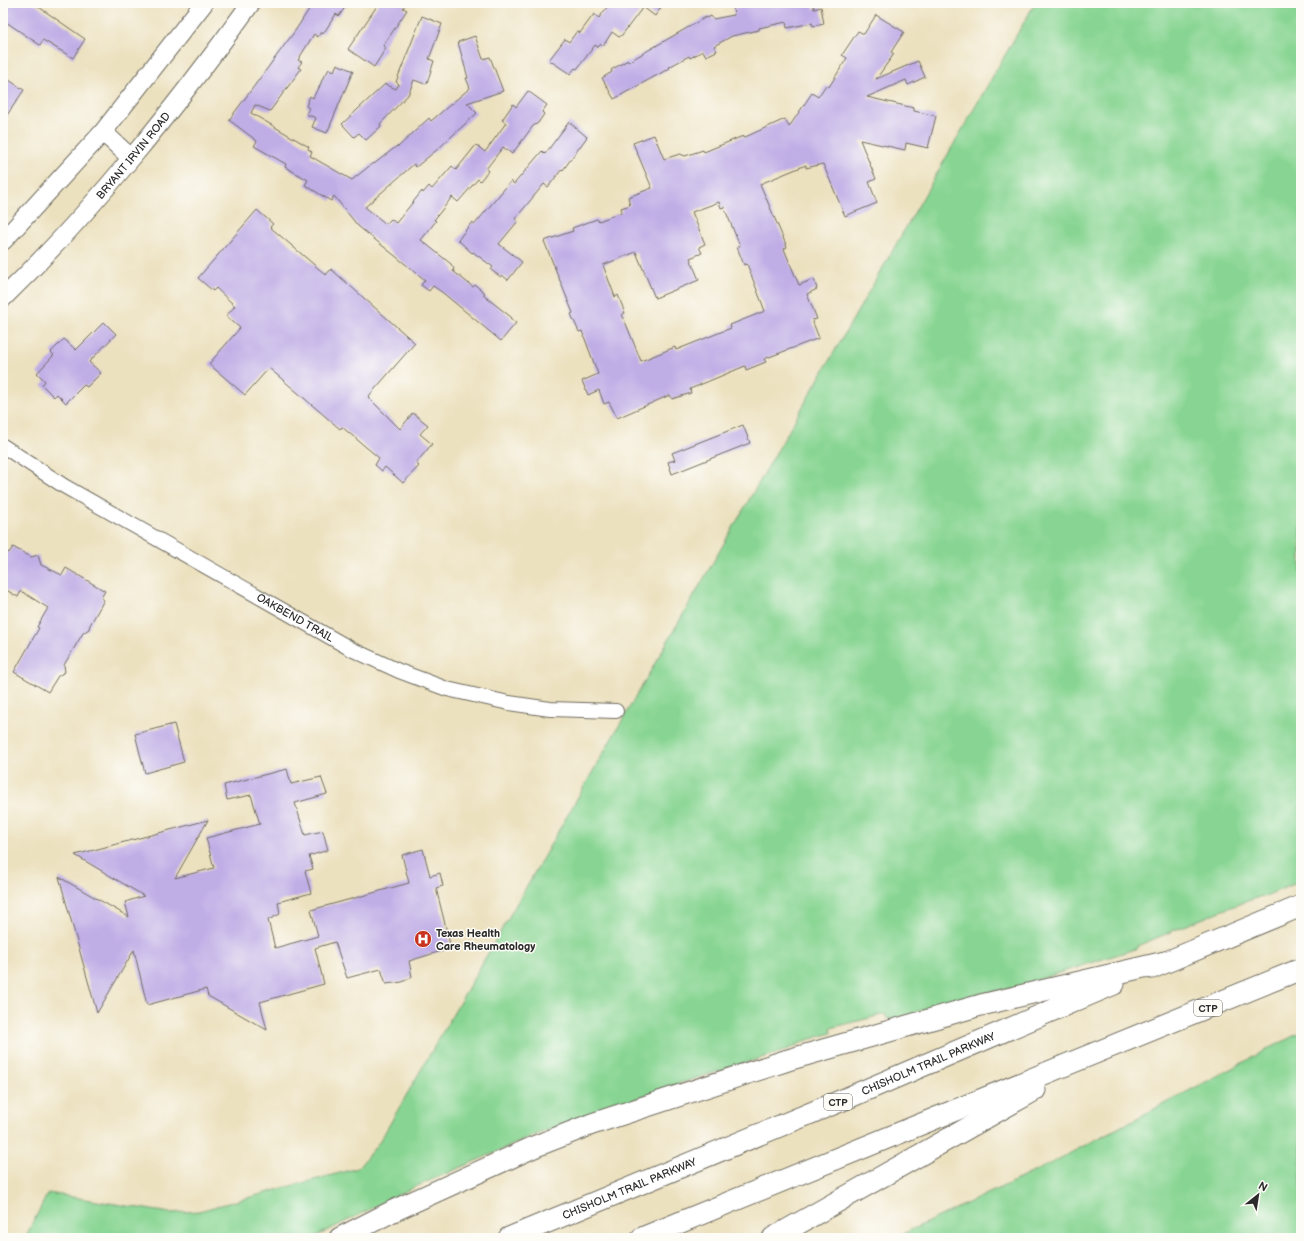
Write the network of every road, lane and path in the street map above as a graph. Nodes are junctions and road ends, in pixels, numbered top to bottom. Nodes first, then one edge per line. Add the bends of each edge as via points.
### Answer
1 (204, 3) edge
2 (251, 3) edge
3 (102, 132) junction
4 (131, 158) junction
5 (3, 241) edge
6 (3, 298) edge
7 (3, 446) edge
8 (616, 711) dead end
9 (1301, 906) edge
10 (1165, 962) junction
11 (1301, 969) edge
12 (1114, 1046) junction
13 (340, 1238) edge
14 (510, 1238) edge
15 (642, 1238) edge
16 (773, 1238) edge

1 - 3 main road
2 - 4 main road, BRYANT IRVIN ROAD
3 - 4 main road
3 - 5 main road
4 - 6 main road, BRYANT IRVIN ROAD
7 - 8 street, OAKBEND TRAIL via 64,486 351,649 399,671 447,689 509,703 557,710
9 - 10 highway, CHISHOLM TRAIL PARKWAY / CTP
10 - 13 highway via 981,1005 788,1060 592,1124 529,1149
10 - 14 highway, CHISHOLM TRAIL PARKWAY / CTP
11 - 12 highway, CTP
12 - 15 highway, CTP
12 - 16 highway

